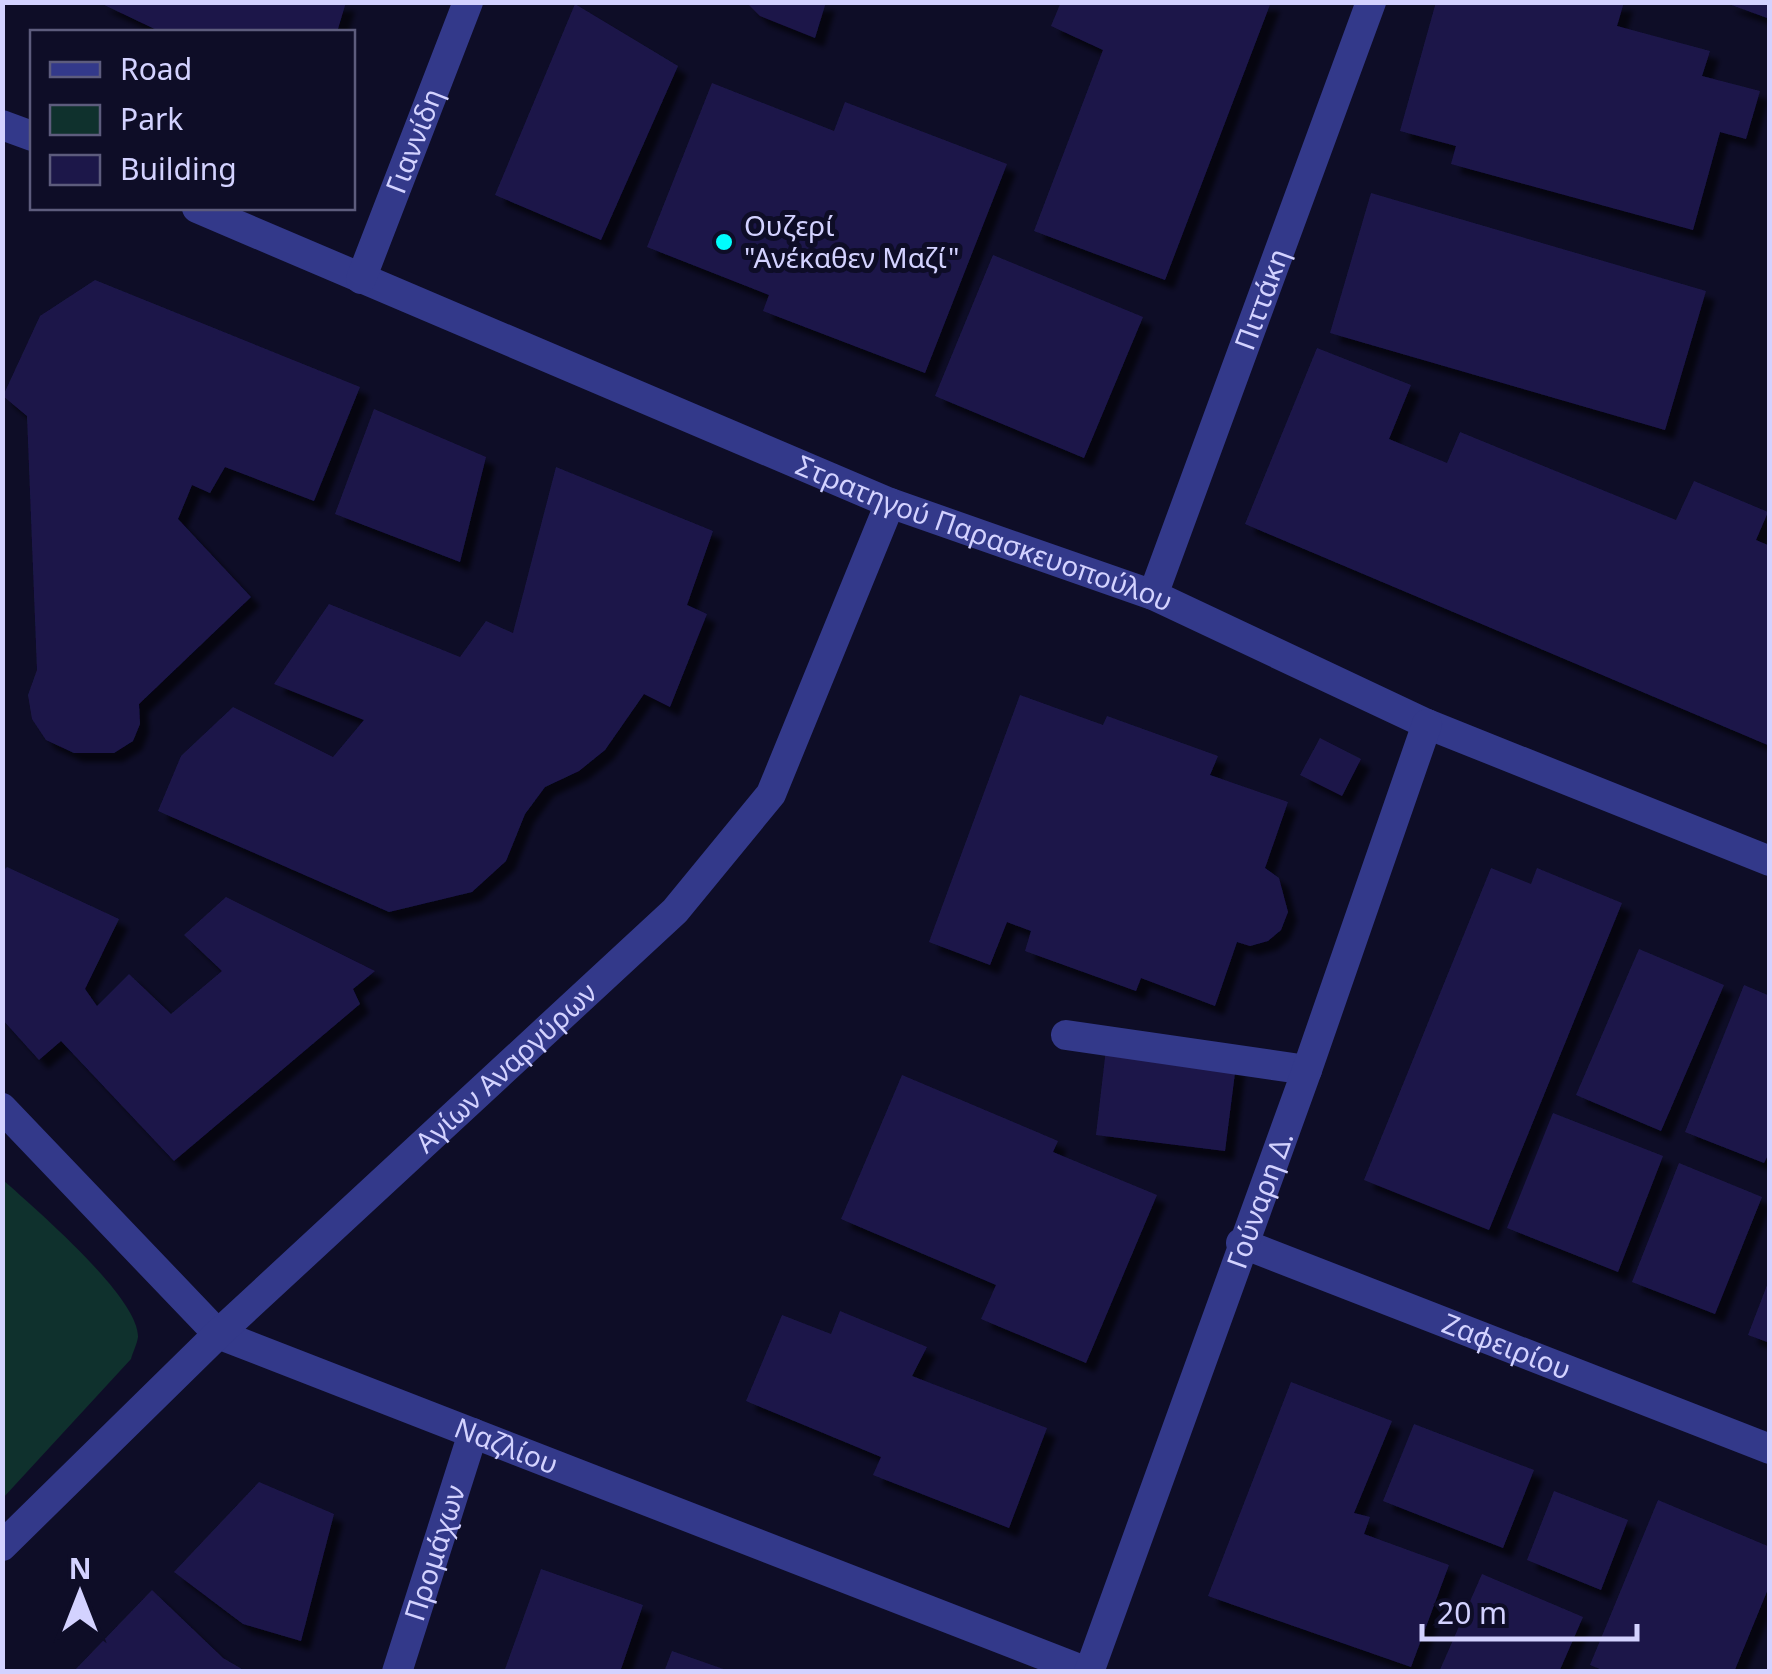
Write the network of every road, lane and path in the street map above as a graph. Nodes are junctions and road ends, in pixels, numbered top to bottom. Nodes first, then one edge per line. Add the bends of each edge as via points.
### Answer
1 (468, 2) edge
2 (1372, 2) edge
3 (2, 125) edge
4 (30, 135) edge
5 (202, 210) edge
6 (361, 279) junction
7 (890, 502) junction
8 (1153, 594) junction
9 (1427, 724) junction
10 (1770, 861) edge
11 (1066, 1036) dead end
12 (1308, 1070) junction
13 (2, 1108) edge
14 (1241, 1243) junction
15 (218, 1334) junction
16 (473, 1433) junction
17 (1770, 1449) edge
18 (2, 1546) edge
19 (396, 1672) edge
20 (1088, 1672) edge

1 - 6 street, Γιαννίδη
2 - 8 street, Πιττάκη
3 - 4 street
5 - 6 street, Στρατηγού Παρασκευοπούλου
6 - 7 street, Στρατηγού Παρασκευοπούλου
7 - 8 street, Στρατηγού Παρασκευοπούλου
7 - 15 street, Αγίων Αναργύρων via 771,794 676,911
8 - 9 street, Στρατηγού Παρασκευοπούλου
9 - 10 street, Στρατηγού Παρασκευοπούλου
9 - 12 street, Γούναρη Δ.
11 - 12 street
12 - 14 street, Γούναρη Δ.
13 - 15 street, Ναζλίου
14 - 17 street, Ζαφειρίου
14 - 20 street, Γούναρη Δ.
15 - 16 street, Ναζλίου
15 - 18 street, Αγίων Αναργύρων
16 - 19 street, Προμάχων
16 - 20 street, Ναζλίου

